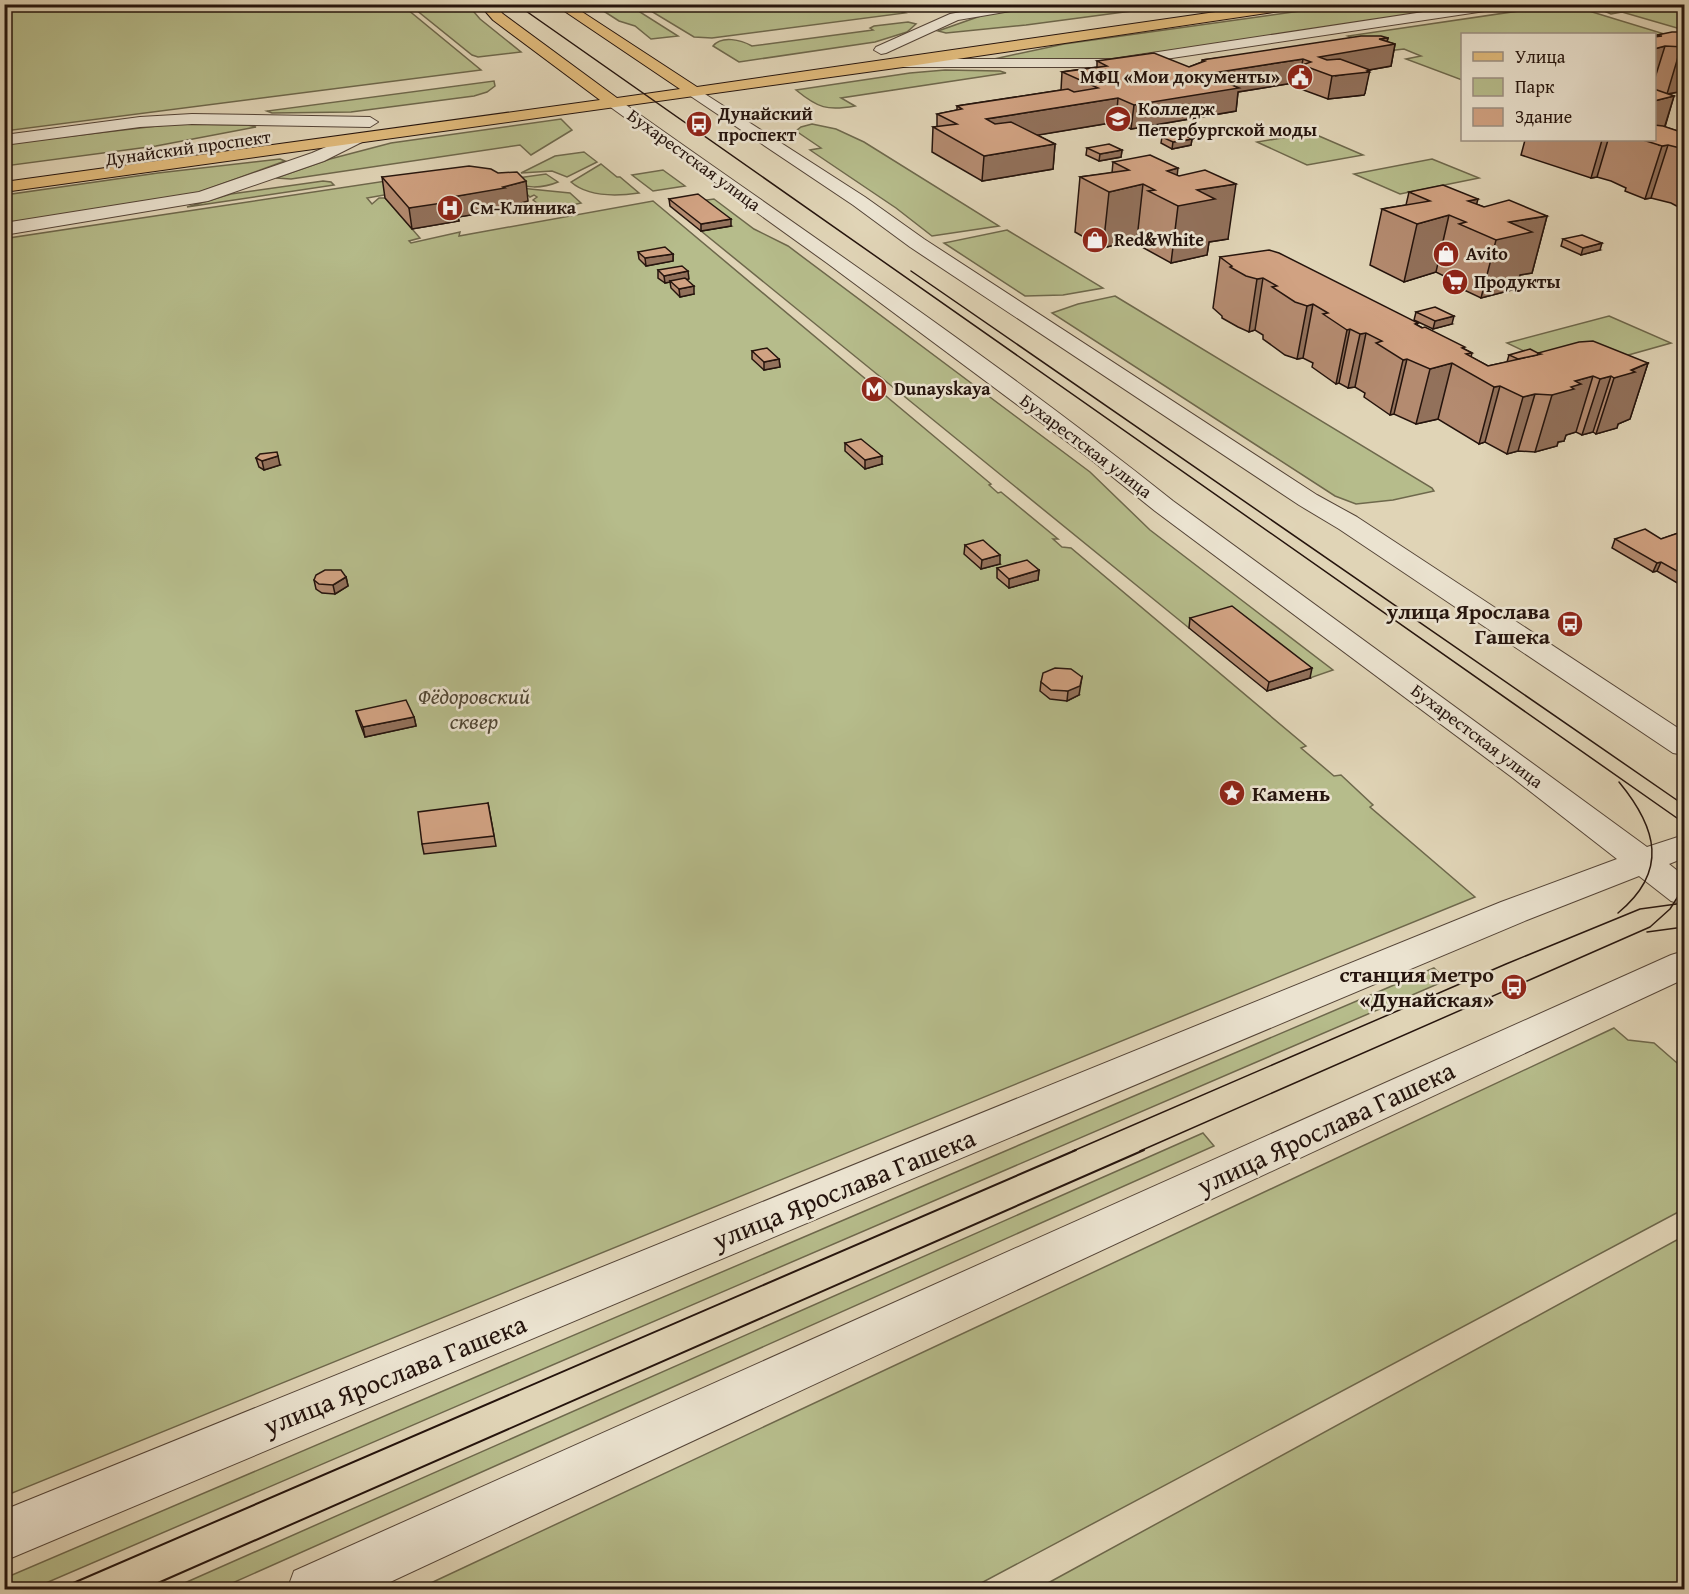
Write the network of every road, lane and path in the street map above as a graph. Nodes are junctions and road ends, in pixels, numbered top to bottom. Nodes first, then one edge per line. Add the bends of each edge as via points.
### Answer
1 (485, 4) edge
2 (1029, 4) edge
3 (1218, 4) edge
4 (1301, 4) edge
5 (1504, 4) edge
6 (564, 6) edge
7 (993, 35) dead end
8 (937, 42) dead end
9 (875, 50) joint
10 (903, 63) junction
11 (674, 79) junction
12 (652, 82) dead end
13 (694, 84) junction
14 (596, 90) junction
15 (617, 95) junction
16 (370, 122) junction
17 (356, 139) junction
18 (4, 140) edge
19 (4, 174) edge
20 (4, 187) edge
21 (4, 229) edge
22 (1684, 746) edge
23 (1684, 846) edge
24 (1644, 862) junction
25 (1684, 893) edge
26 (1684, 964) edge
27 (4, 1536) edge
28 (313, 1590) edge

1 - 14 main road, Бухарестская улица
2 - 9 street via 955,17
3 - 7 main road
4 - 10 main road, Дунайский проспект
5 - 10 street via 1112,63
6 - 11 main road
8 - 9 main road
10 - 13 main road, Дунайский проспект
11 - 12 main road
11 - 13 main road
13 - 15 main road, Дунайский проспект
13 - 22 street via 917,243
14 - 15 main road, Бухарестская улица
14 - 16 main road, Дунайский проспект
15 - 17 main road, Дунайский проспект
15 - 24 street, Бухарестская улица
16 - 18 street, Дунайский проспект via 192,119
16 - 19 main road, Дунайский проспект
17 - 20 main road, Дунайский проспект
17 - 21 street, Дунайский проспект via 318,157 202,197
23 - 24 street, улица Ярослава Гашека
24 - 25 street, Бухарестская улица
24 - 27 street, улица Ярослава Гашека via 1514,911
26 - 28 street, улица Ярослава Гашека

